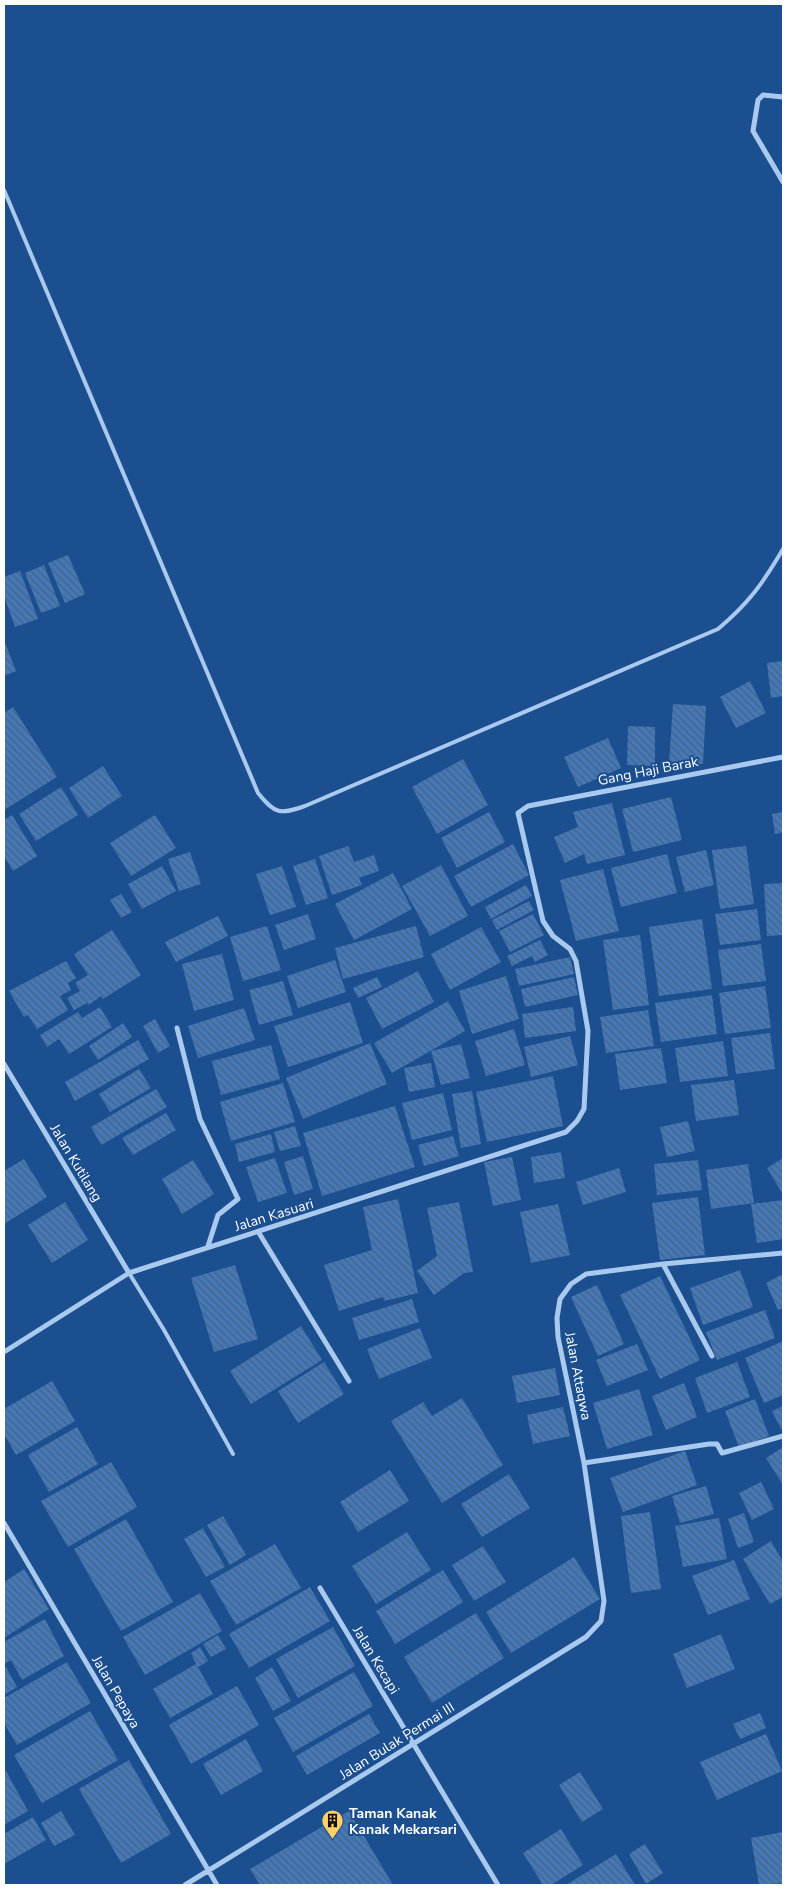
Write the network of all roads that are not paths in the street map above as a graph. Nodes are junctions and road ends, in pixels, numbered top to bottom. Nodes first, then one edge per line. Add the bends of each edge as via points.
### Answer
1 (783, 97) edge
2 (783, 182) edge
3 (4, 190) edge
4 (783, 549) edge
5 (783, 756) edge
6 (177, 1028) dead end
7 (4, 1064) edge
8 (566, 1132) joint
9 (259, 1232) junction
10 (208, 1246) junction
11 (783, 1253) edge
12 (663, 1264) junction
13 (129, 1273) junction
14 (4, 1352) edge
15 (712, 1356) dead end
16 (349, 1381) dead end
17 (783, 1436) edge
18 (234, 1454) dead end
19 (584, 1464) junction
20 (4, 1523) edge
21 (320, 1588) dead end
22 (604, 1601) joint
23 (413, 1744) junction
24 (209, 1872) junction
25 (185, 1885) edge
26 (216, 1885) edge
27 (498, 1885) edge

1 - 2 street via 763,95 758,100 753,132
3 - 4 lane via 258,793 277,812 287,813 305,806 718,629 743,609
5 - 8 street, Gang Haji Barak via 528,806 518,813 543,921 553,936 570,949 576,961 588,1031 584,1110
6 - 10 street via 200,1119 238,1199 218,1216
7 - 13 street, Jalan Kutilang
8 - 9 street, Jalan Kasuari
9 - 10 street, Jalan Kasuari
9 - 16 street
10 - 13 street, Jalan Kasuari
11 - 12 street, Jalan Attaqwa
12 - 15 street
12 - 19 street, Jalan Attaqwa via 586,1274 571,1284 560,1299 558,1337
13 - 14 street, Jalan Kasuari
13 - 18 lane
17 - 19 street via 722,1453 717,1444 709,1444
19 - 22 street, Jalan Attaqwa
20 - 24 street, Jalan Pepaya
21 - 23 street, Jalan Kecapi
22 - 23 street, Jalan Bulak Permai III via 601,1621 586,1637
23 - 24 street, Jalan Bulak Permai III
23 - 27 street, Jalan Kecapi
24 - 25 street, Jalan Bulak Permai III
24 - 26 street, Jalan Pepaya

